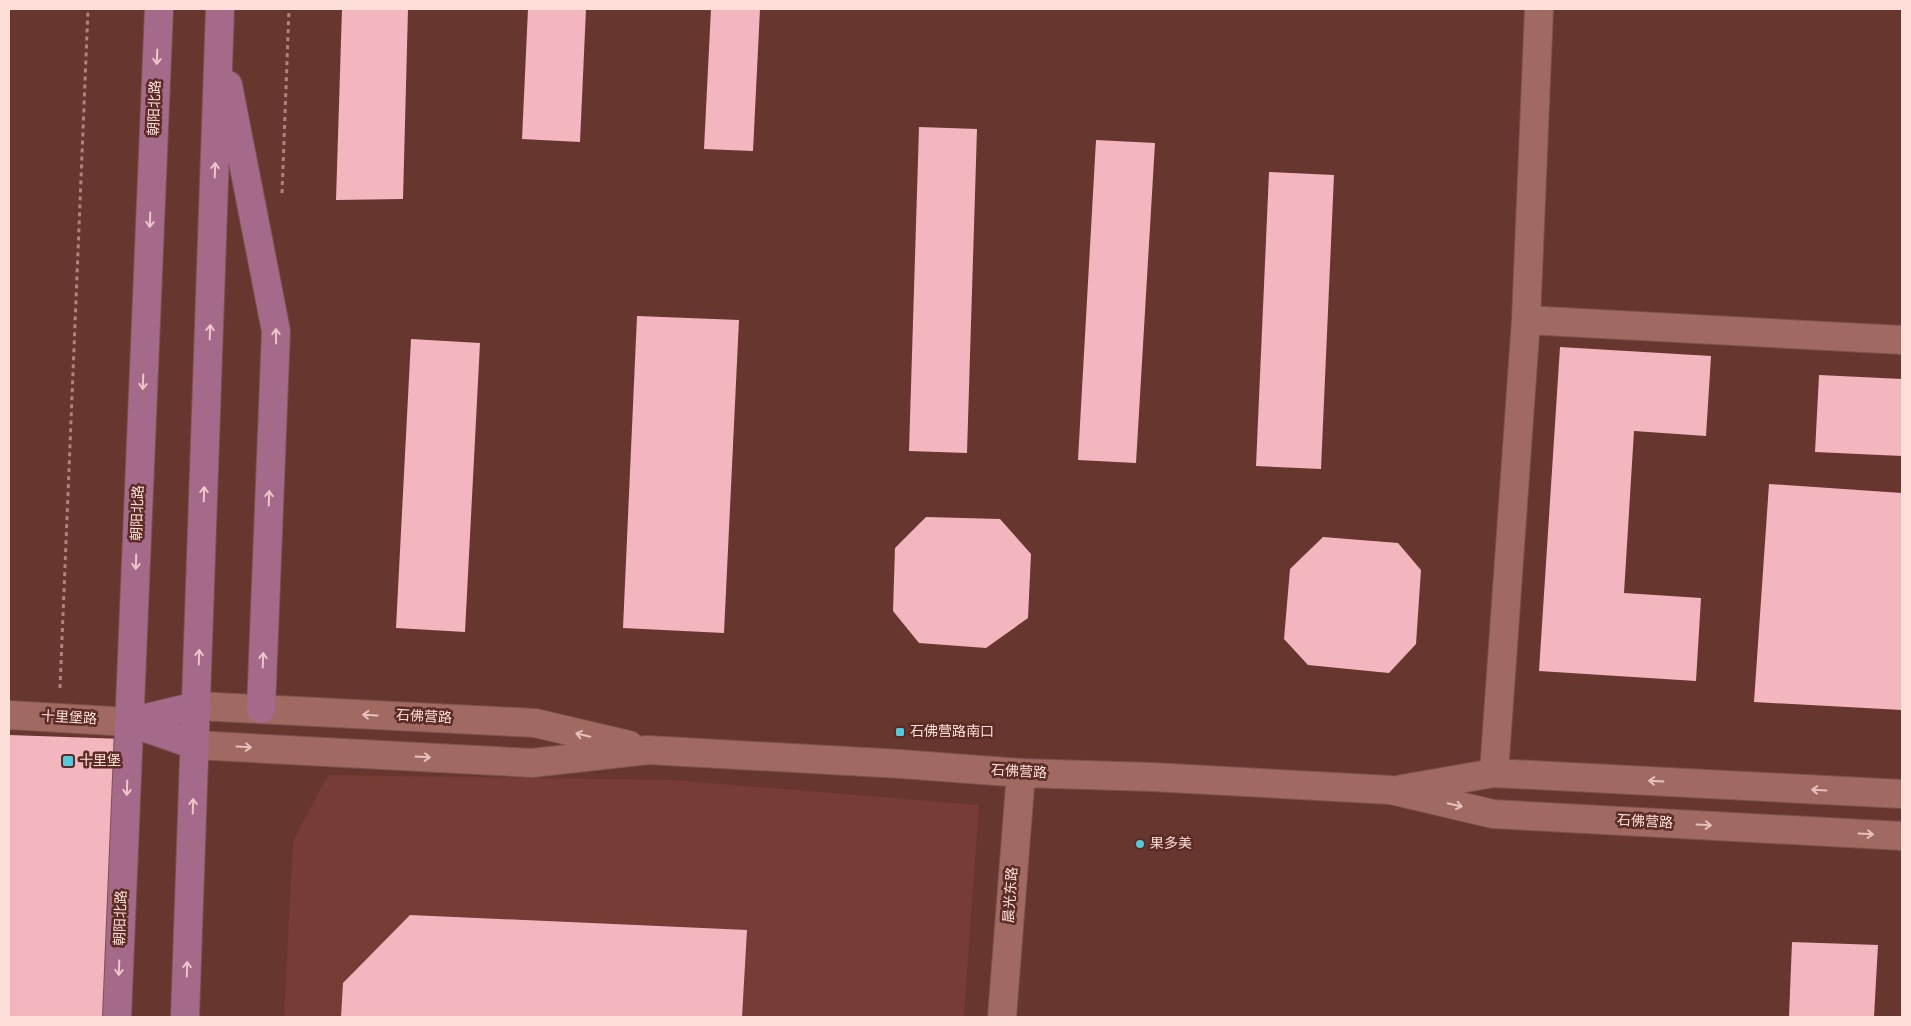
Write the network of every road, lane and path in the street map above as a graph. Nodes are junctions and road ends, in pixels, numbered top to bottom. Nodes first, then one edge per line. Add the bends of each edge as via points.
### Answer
1 (88, 9) edge
2 (159, 9) edge
3 (220, 9) edge
4 (290, 9) edge
5 (1539, 9) edge
6 (219, 38) junction
7 (282, 194) dead end
8 (1526, 320) junction
9 (1902, 340) edge
10 (197, 706) junction
11 (261, 709) junction
12 (9, 715) edge
13 (59, 718) junction
14 (129, 722) junction
15 (195, 745) junction
16 (648, 750) junction
17 (1021, 773) junction
18 (1494, 773) junction
19 (1391, 790) junction
20 (1902, 794) edge
21 (1902, 836) edge
22 (117, 1017) edge
23 (185, 1017) edge
24 (1002, 1017) edge

1 - 13 path
2 -> 14 main road, 朝阳北路
3 - 6 main road
4 - 7 path
5 - 8 street
10 -> 6 main road
11 -> 6 main road via 276,331
8 - 9 street
8 - 18 street
10 - 11 street, 石佛营路
10 - 14 main road
10 - 15 main road
16 -> 11 street, 石佛营路 via 534,723
12 - 13 street, 十里堡路
13 - 14 street, 十里堡路
14 - 15 main road
14 -> 22 main road, 朝阳北路
15 -> 16 street, 石佛营路 via 532,763
23 -> 15 main road
16 - 17 street, 石佛营路
17 - 19 street, 石佛营路
17 - 24 street, 晨光东路
18 - 19 street, 石佛营路
20 -> 18 street, 石佛营路
19 -> 21 street, 石佛营路 via 1493,814

